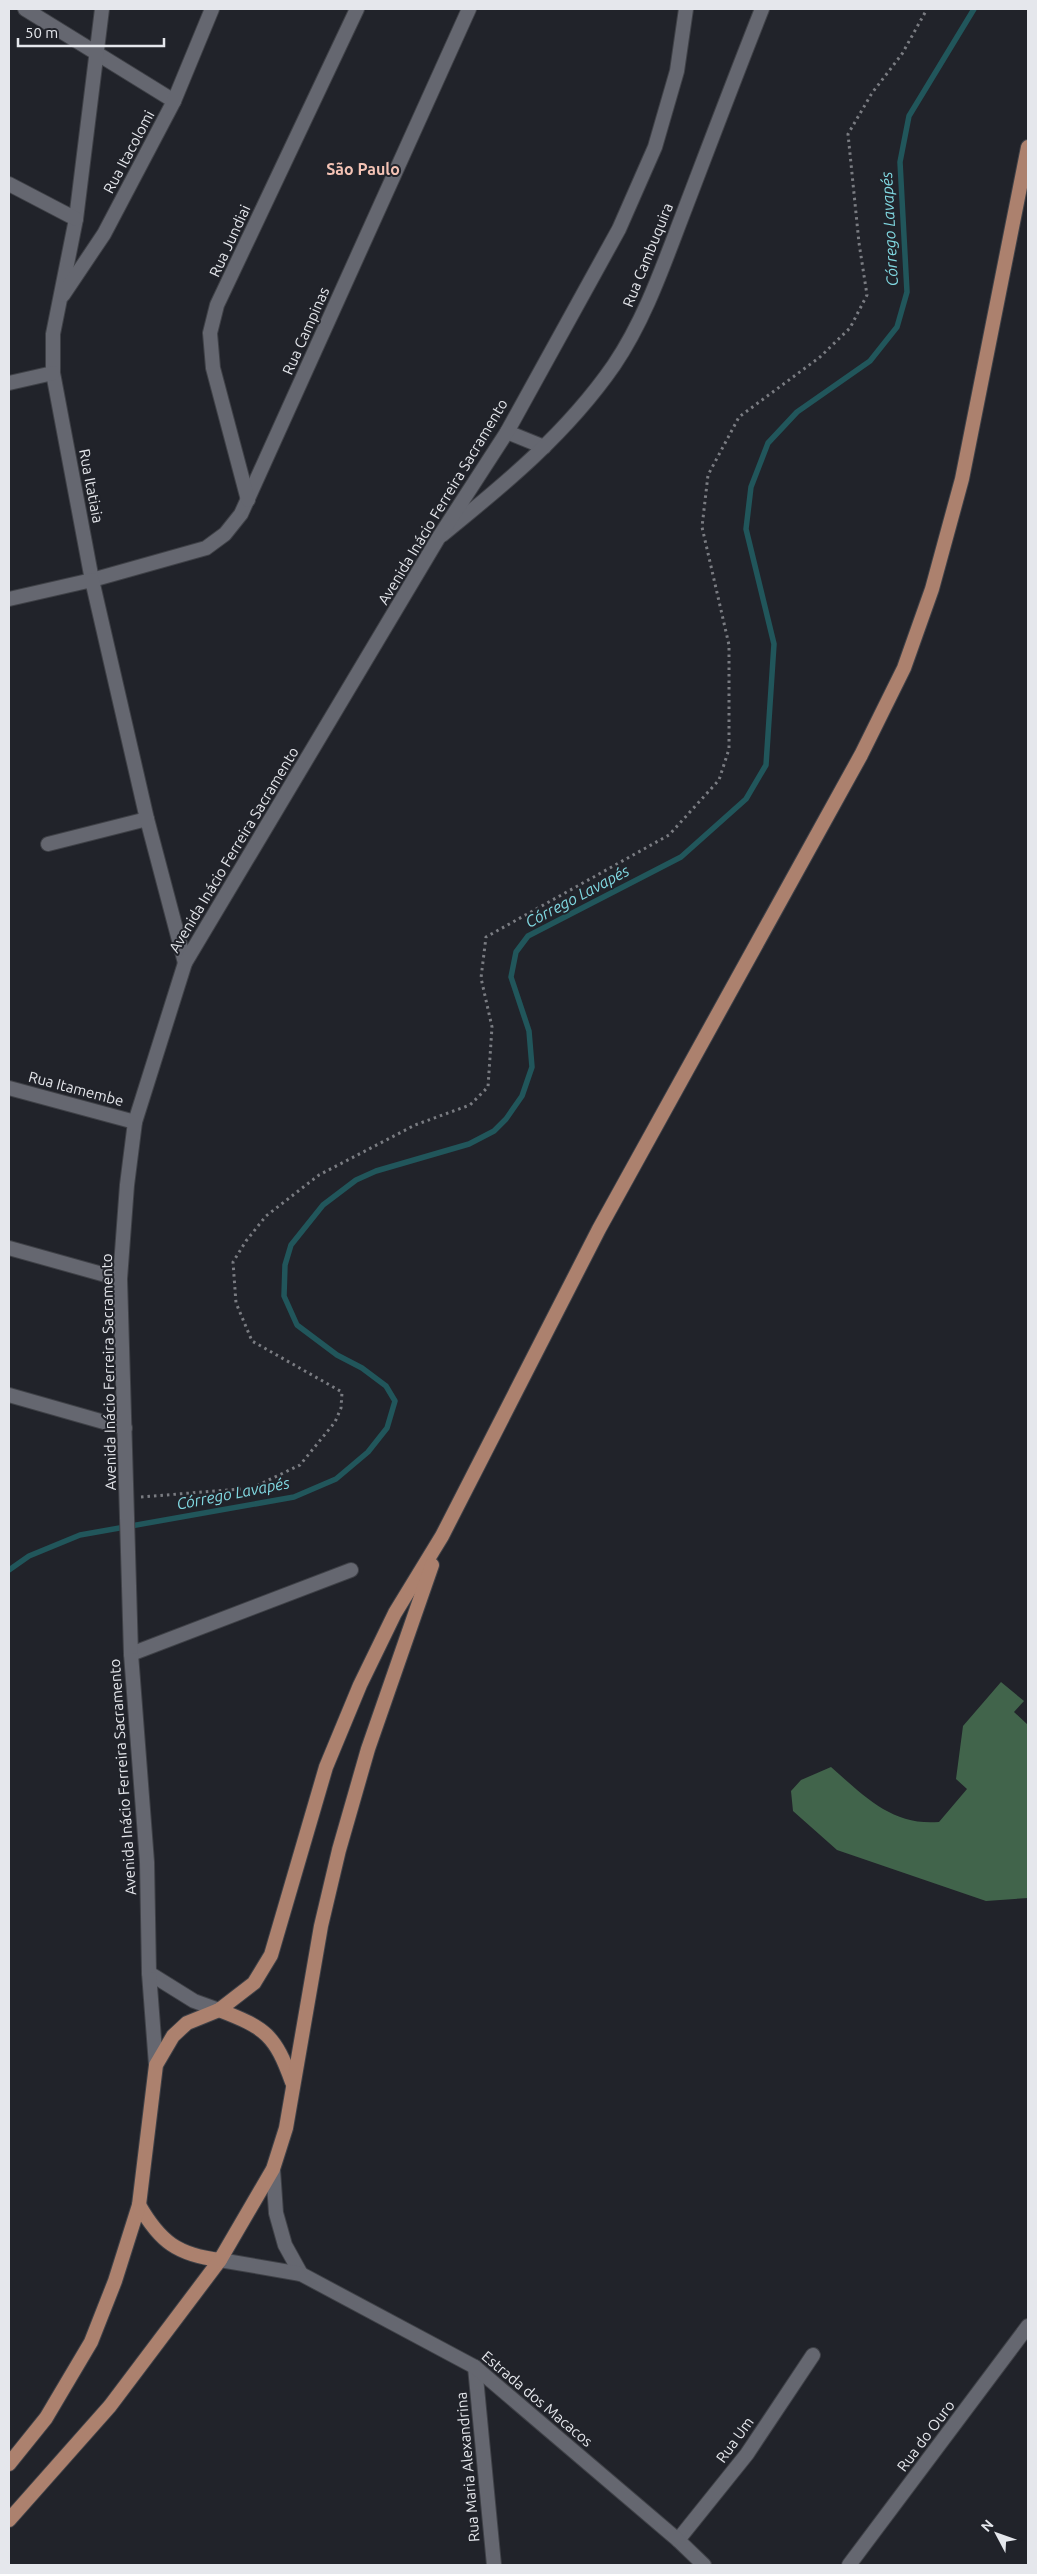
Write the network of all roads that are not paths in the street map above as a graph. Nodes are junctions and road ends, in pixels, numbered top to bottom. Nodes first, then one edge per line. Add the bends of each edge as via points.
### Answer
1 (25, 9) edge
2 (102, 9) edge
3 (212, 9) edge
4 (358, 9) edge
5 (469, 9) edge
6 (686, 9) edge
7 (762, 9) edge
8 (97, 55) junction
9 (174, 102) junction
10 (1028, 147) edge
11 (9, 184) edge
12 (76, 219) junction
13 (58, 301) junction
14 (54, 373) junction
15 (9, 383) edge
16 (507, 432) junction
17 (544, 447) junction
18 (248, 500) junction
19 (439, 538) junction
20 (92, 580) junction
21 (9, 599) edge
22 (147, 819) junction
23 (48, 844) dead end
24 (185, 963) junction
25 (9, 1088) edge
26 (135, 1122) junction
27 (9, 1248) edge
28 (120, 1280) junction
29 (9, 1395) edge
30 (125, 1428) junction
31 (442, 1536) junction
32 (351, 1570) dead end
33 (131, 1654) junction
34 (149, 1973) junction
35 (219, 2010) junction
36 (156, 2065) junction
37 (292, 2083) junction
38 (274, 2169) junction
39 (139, 2205) junction
40 (220, 2260) junction
41 (301, 2274) junction
42 (1028, 2326) edge
43 (813, 2355) dead end
44 (475, 2367) junction
45 (9, 2464) edge
46 (9, 2520) edge
47 (678, 2540) junction
48 (494, 2565) edge
49 (704, 2565) edge
50 (849, 2565) edge

1 - 8 street
2 - 8 street, Rua Itatiaia
3 - 9 street, Rua Itacolomi
4 - 18 street, Rua Jundiai via 217,305 210,333 213,368
5 - 18 street, Rua Campinas
6 - 16 street, Avenida Inácio Ferreira Sacramento via 677,71 655,147 619,229
7 - 17 street, Rua Cambuquira via 647,307 614,364 578,412
8 - 9 street
8 - 12 street, Rua Itatiaia
9 - 13 street, Rua Itacolomi via 104,234
10 - 31 main road via 962,480 932,589 904,668 861,755 599,1230
11 - 12 street
12 - 13 street, Rua Itatiaia
13 - 14 street, Rua Itatiaia via 53,334
14 - 15 street
14 - 20 street, Rua Itatiaia
16 - 17 street
16 - 19 street, Avenida Inácio Ferreira Sacramento
17 - 19 street, Rua Cambuquira via 510,480
18 - 20 street, Rua Campinas via 226,534 206,548
19 - 24 street, Avenida Inácio Ferreira Sacramento
20 - 21 street, Rua Campinas
20 - 22 street, Rua Itatiaia
22 - 23 street
22 - 24 street, Rua Itatiaia
24 - 26 street, Avenida Inácio Ferreira Sacramento
25 - 26 street, Rua Itamembe
26 - 28 street, Avenida Inácio Ferreira Sacramento
27 - 28 street
28 - 30 street, Avenida Inácio Ferreira Sacramento
29 - 30 street
30 - 33 street, Avenida Inácio Ferreira Sacramento
31 - 35 main road via 394,1613 337,1740 326,1767 271,1955 254,1983
31 - 37 main road via 380,1711 342,1840 320,1926
32 - 33 street
33 - 34 street, Avenida Inácio Ferreira Sacramento via 147,1862
34 - 35 street via 194,2001
34 - 36 street, Avenida Inácio Ferreira Sacramento
35 - 36 main road via 187,2024 173,2036
35 - 37 main road via 250,2022 269,2037 281,2052
36 - 39 main road
37 - 38 main road via 286,2128
38 - 40 main road
38 - 41 street via 276,2212 286,2245
39 - 40 main road via 152,2228 170,2246 194,2256
39 - 45 main road via 92,2342 46,2418
40 - 41 street, Estrada dos Macacos
40 - 46 main road via 110,2406
41 - 44 street, Estrada dos Macacos
42 - 50 street, Rua do Ouro
43 - 47 street, Rua Um via 747,2454
44 - 47 street, Estrada dos Macacos
44 - 48 street, Rua Maria Alexandrina
47 - 49 street, Estrada dos Macacos

